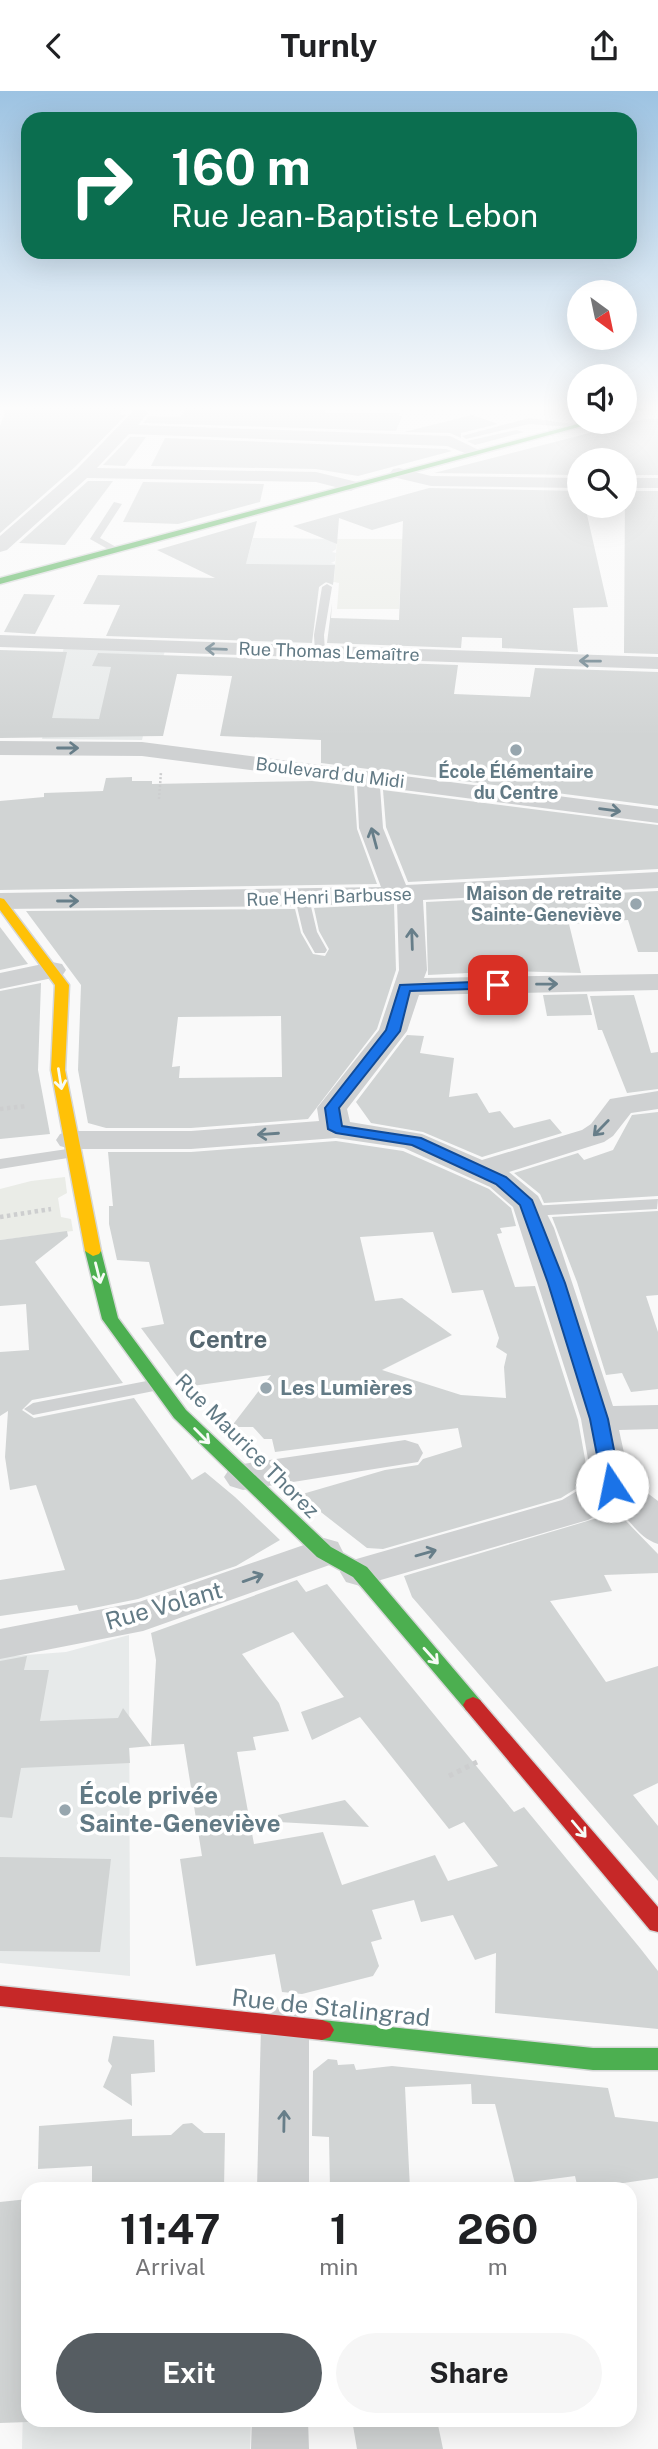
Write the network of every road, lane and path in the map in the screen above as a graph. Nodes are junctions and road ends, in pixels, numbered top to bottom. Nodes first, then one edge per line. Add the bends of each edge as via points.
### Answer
1 (33, 517) edge
2 (108, 517) edge
3 (234, 517) edge
4 (0, 546) edge
5 (114, 550) junction
6 (0, 581) edge
7 (327, 587) dead end
8 (0, 642) edge
9 (320, 652) junction
10 (658, 663) edge
11 (0, 748) edge
12 (368, 778) junction
13 (658, 816) edge
14 (658, 880) edge
15 (404, 894) junction
16 (302, 898) junction
17 (0, 901) edge
18 (320, 950) dead end
19 (52, 970) junction
20 (0, 981) edge
21 (658, 982) edge
22 (405, 988) junction
23 (658, 1100) edge
24 (27, 1106) dead end
25 (0, 1109) edge
26 (336, 1129) junction
27 (73, 1147) junction
28 (0, 1164) edge
29 (482, 1170) junction
30 (85, 1204) junction
31 (657, 1204) edge
32 (530, 1211) junction
33 (0, 1217) edge
34 (157, 1385) junction
35 (33, 1409) dead end
36 (658, 1417) edge
37 (599, 1419) junction
38 (405, 1453) dead end
39 (243, 1477) junction
40 (642, 1507) edge
41 (324, 1552) junction
42 (360, 1572) junction
43 (0, 1644) edge
44 (479, 1761) dead end
45 (449, 1776) dead end
46 (658, 1923) edge
47 (0, 1996) edge
48 (285, 2026) junction
49 (658, 2059) edge
50 (283, 2182) edge
51 (280, 2427) edge
52 (280, 2449) edge

1 - 4 street
2 - 5 lane via 95,539
3 - 5 street
5 - 6 street
7 - 9 lane
9 -> 8 street, Rue Thomas Lemaître
10 -> 9 street, Rue Thomas Lemaître
11 -> 12 street, Boulevard du Midi via 142,749
12 -> 13 street, Boulevard du Midi
15 -> 12 street via 380,857 371,828
14 - 15 street, Rue Henri Barbusse
15 - 16 street, Rue Henri Barbusse
22 -> 15 street via 413,970
17 -> 16 street, Rue Henri Barbusse
16 - 18 lane via 310,932
17 - 19 street, Rue Maurice Thorez
19 - 20 street
19 -> 27 street, Rue Maurice Thorez via 63,993 58,1070
22 -> 21 street
22 - 26 street via 393,1031 332,1108
23 -> 29 street via 621,1105 593,1136
24 - 25 path
26 -> 27 street
26 - 29 street via 416,1142
27 - 28 lane
27 - 30 street, Rue Maurice Thorez
29 - 32 street via 515,1190
30 - 33 path
30 -> 34 street, Rue Maurice Thorez via 110,1319
31 - 32 lane
32 - 37 street
34 - 35 lane
34 -> 39 street, Rue Maurice Thorez
36 - 37 street
37 - 40 street
38 - 39 street
39 - 41 street, Rue Maurice Thorez
42 -> 40 street via 575,1510 597,1499
41 - 42 street, Rue Maurice Thorez
43 -> 41 street, Rue Volant via 143,1616
42 -> 46 street, Rue Maurice Thorez
44 - 45 path
47 - 48 street, Rue de Stalingrad
48 - 49 street, Rue de Stalingrad via 593,2059
50 -> 48 street
51 - 52 street

